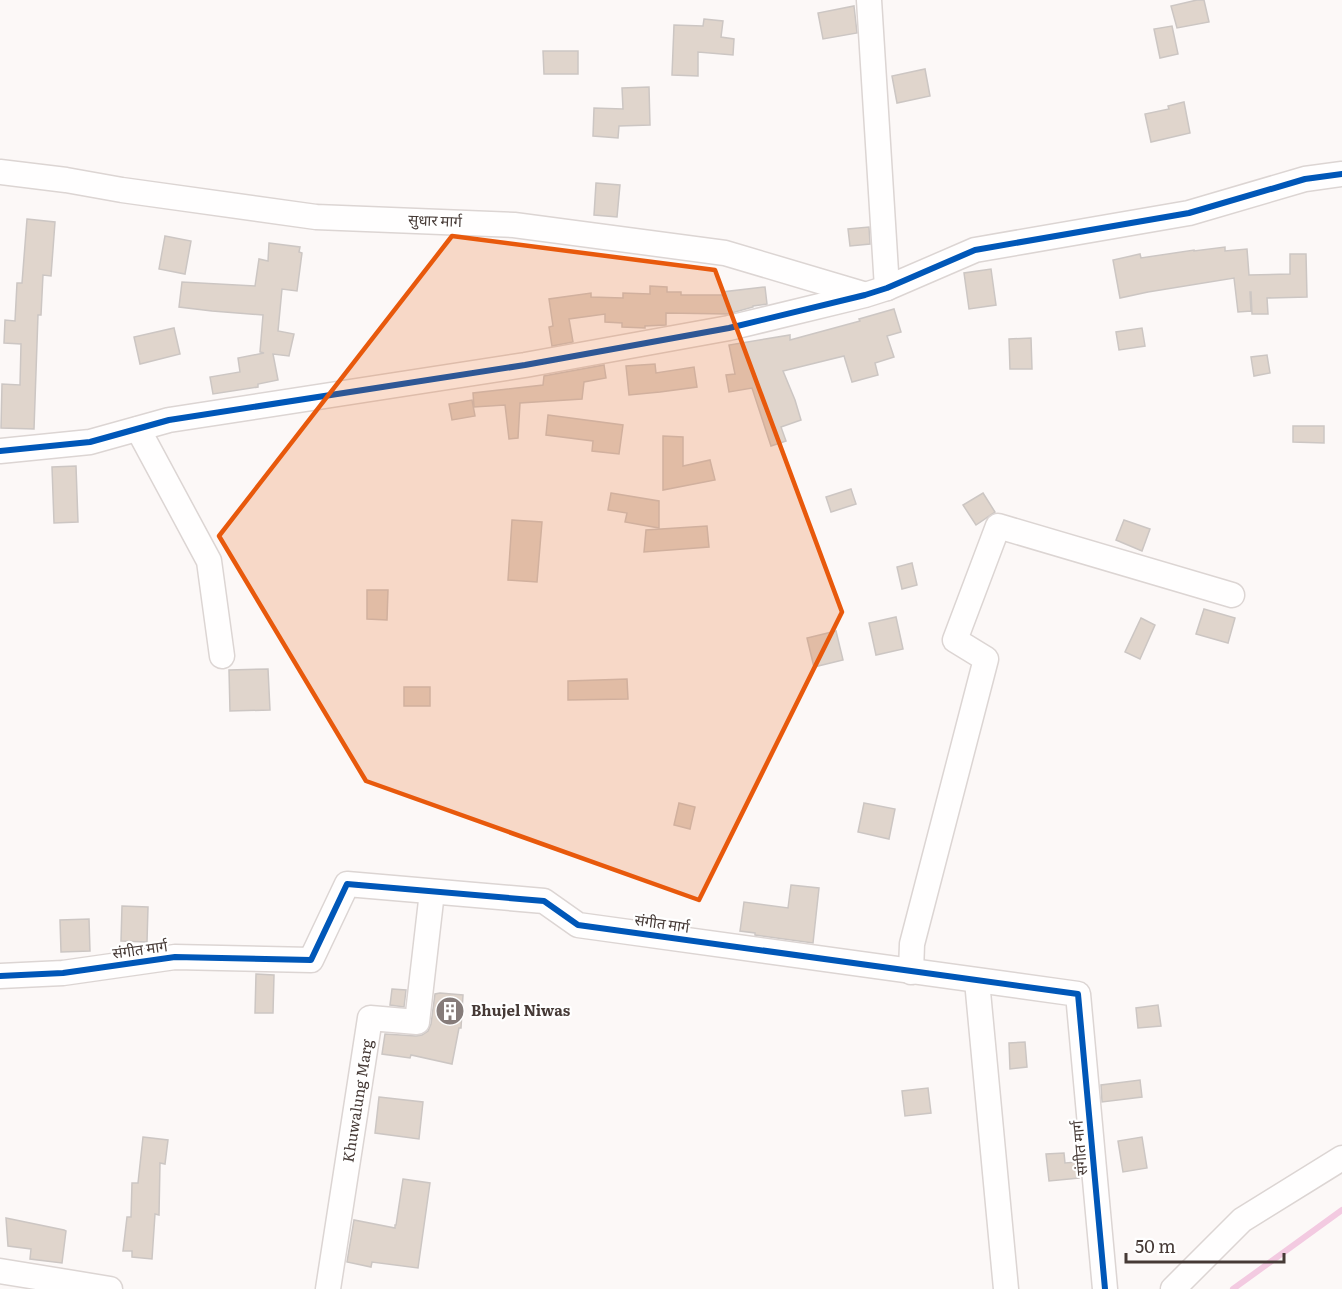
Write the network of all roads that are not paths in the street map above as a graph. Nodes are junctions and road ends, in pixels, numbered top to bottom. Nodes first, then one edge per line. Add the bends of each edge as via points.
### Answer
1 (869, 0) edge
2 (0, 172) edge
3 (1342, 174) edge
4 (876, 292) junction
5 (138, 429) junction
6 (0, 451) edge
7 (1232, 595) dead end
8 (222, 656) dead end
9 (432, 892) junction
10 (911, 972) junction
11 (0, 976) edge
12 (977, 981) junction
13 (1342, 1158) edge
14 (0, 1271) edge
15 (111, 1289) edge
16 (328, 1289) edge
17 (1006, 1289) edge
18 (1105, 1289) edge
19 (1173, 1289) edge

1 - 4 street
2 - 4 street, सुधार मार्ग via 316,217 514,225 725,254
3 - 4 street via 1305,179 1189,213 975,250
4 - 5 street via 729,328 525,365 169,420
5 - 6 street via 90,442
5 - 8 street via 209,561
7 - 10 street via 998,526 955,640 986,659 912,944
9 - 10 street, संगीत मार्ग via 544,901 578,925
9 - 11 street, संगीत मार्ग via 346,884 311,960 175,957 63,974
9 - 16 street, Khuwalung Marg via 417,1022 370,1018
10 - 12 street, संगीत मार्ग
12 - 17 street
12 - 18 street, संगीत मार्ग via 1078,994
13 - 19 street via 1242,1220
14 - 15 street

